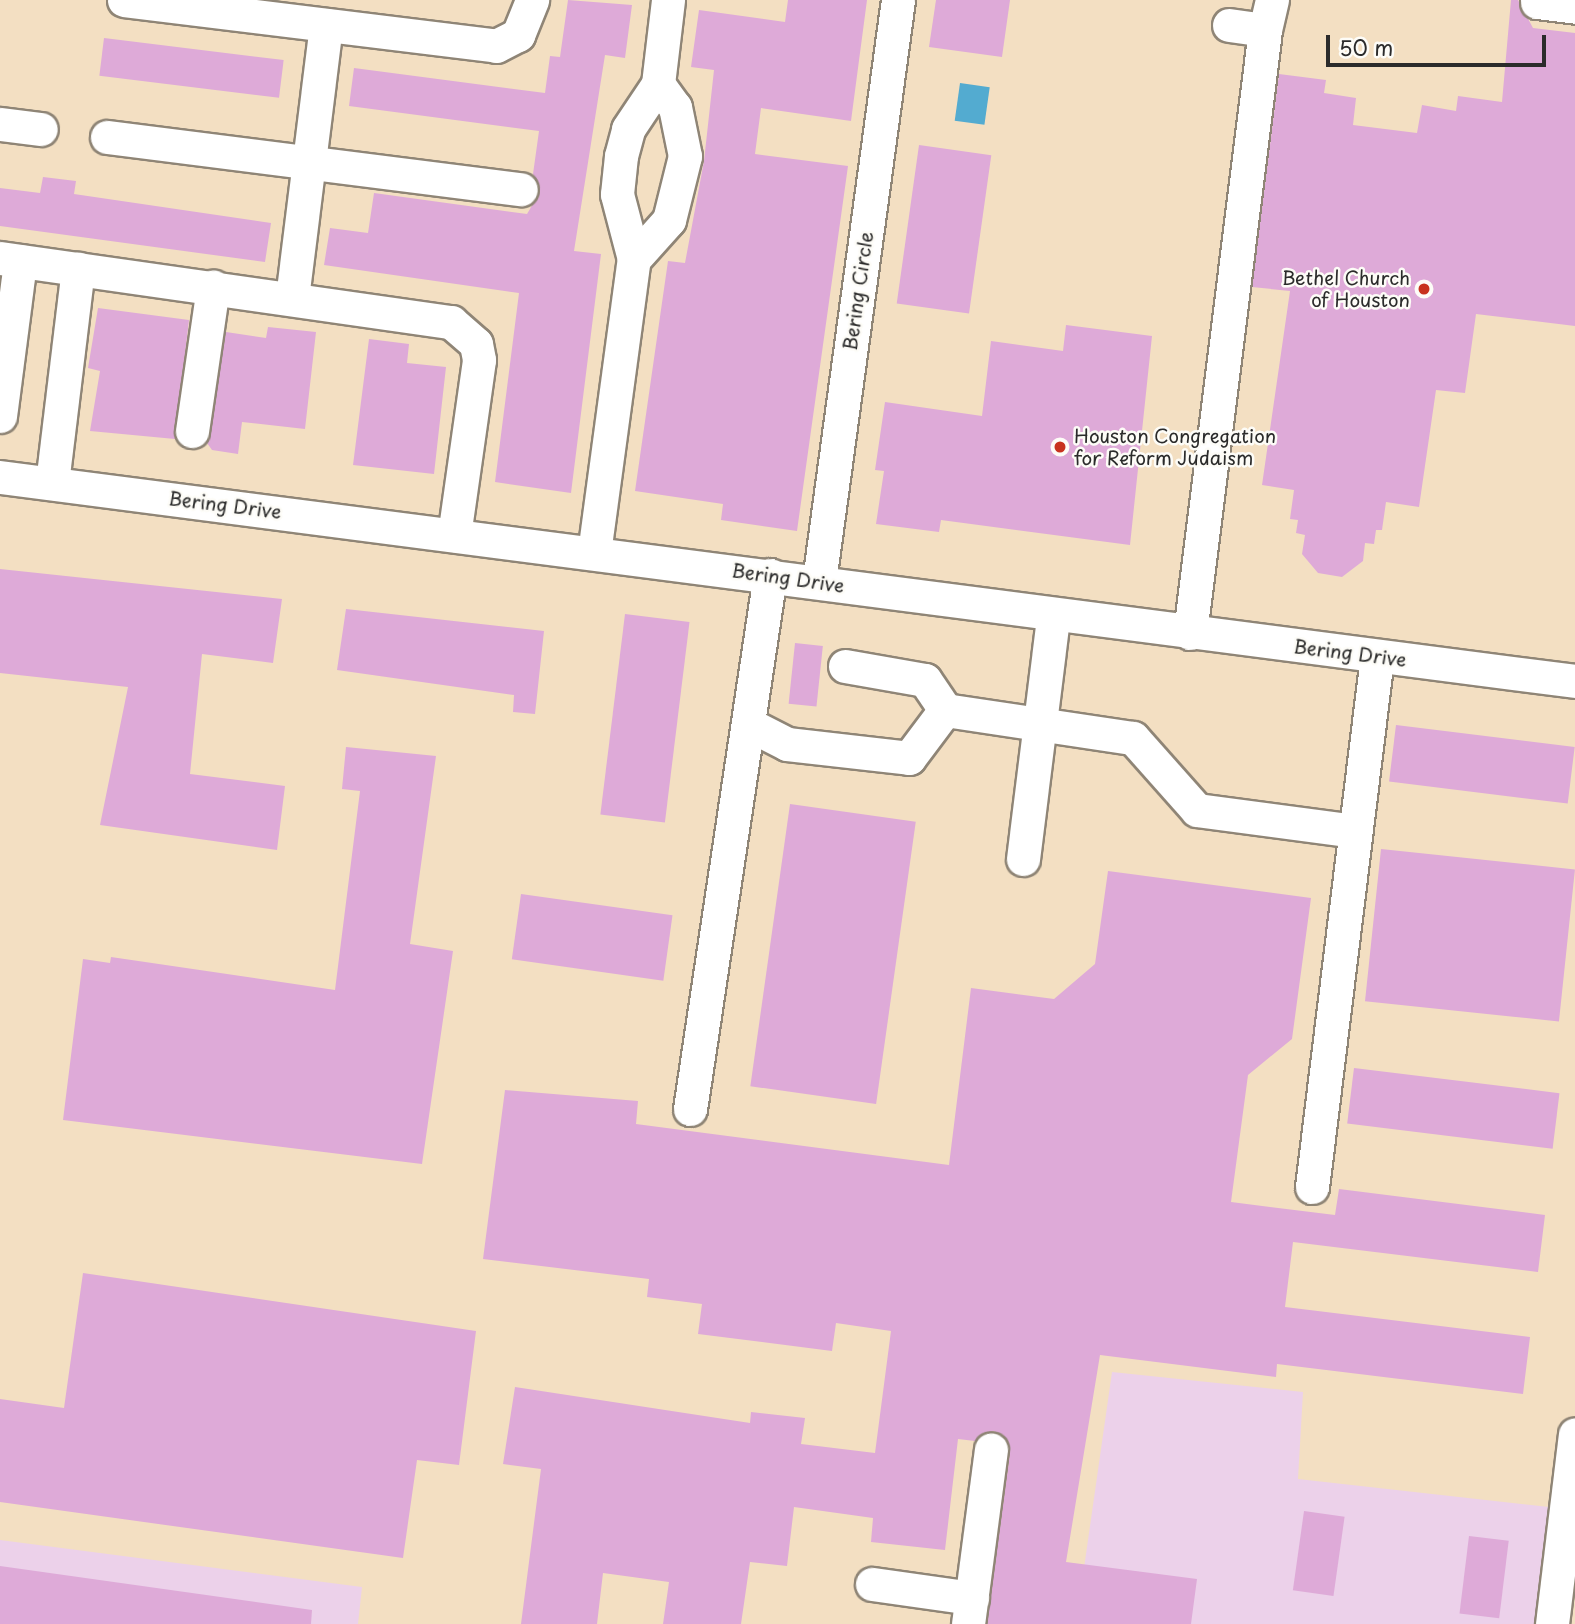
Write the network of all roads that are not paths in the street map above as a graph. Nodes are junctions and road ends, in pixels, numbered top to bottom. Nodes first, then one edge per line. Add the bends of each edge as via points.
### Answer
1 (124, 0) edge
2 (532, 0) edge
3 (668, 0) edge
4 (898, 0) edge
5 (1537, 2) dead end
6 (1575, 7) edge
7 (261, 8) edge
8 (1268, 15) edge
9 (326, 25) junction
10 (1229, 25) dead end
11 (657, 84) junction
12 (0, 124) edge
13 (41, 129) dead end
14 (107, 137) dead end
15 (309, 162) junction
16 (521, 189) dead end
17 (634, 259) junction
18 (10, 260) edge
19 (78, 269) junction
20 (213, 287) junction
21 (292, 298) junction
22 (0, 416) edge
23 (192, 431) dead end
24 (0, 477) edge
25 (52, 483) junction
26 (454, 535) junction
27 (594, 553) junction
28 (770, 575) junction
29 (819, 581) junction
30 (1053, 617) junction
31 (1190, 632) junction
32 (1377, 657) junction
33 (845, 666) dead end
34 (1575, 681) edge
35 (945, 710) junction
36 (748, 724) junction
37 (1039, 724) junction
38 (1355, 831) junction
39 (1023, 859) dead end
40 (690, 1109) dead end
41 (1312, 1187) dead end
42 (1575, 1434) edge
43 (991, 1450) dead end
44 (872, 1584) dead end
45 (970, 1611) edge
46 (1552, 1624) edge

1 - 7 street
2 - 9 street via 518,35 496,46
3 - 11 street
4 - 29 street, Bering Circle
5 - 6 street
7 - 9 street
8 - 10 street
8 - 31 street
9 - 15 street
11 - 17 street via 628,129 621,156 617,194
11 - 17 street via 674,107 685,156 669,220
12 - 13 street
14 - 15 street
15 - 16 street
15 - 21 street
17 - 27 street
18 - 19 street
18 - 22 street
19 - 20 street
19 - 25 street
20 - 21 street
20 - 23 street
21 - 26 street via 451,322 476,344 479,360
24 - 25 street, Bering Drive
25 - 26 street, Bering Drive
26 - 27 street, Bering Drive
27 - 28 street, Bering Drive
28 - 29 street, Bering Drive
28 - 36 street
29 - 30 street, Bering Drive
30 - 31 street, Bering Drive
30 - 37 street
31 - 32 street, Bering Drive
32 - 34 street, Bering Drive
32 - 38 street
33 - 35 street via 925,680
35 - 36 street via 909,758 787,744
35 - 37 street
36 - 40 street
37 - 38 street via 1133,738 1197,810
37 - 39 street
38 - 41 street
42 - 46 street
43 - 45 street
44 - 45 street

